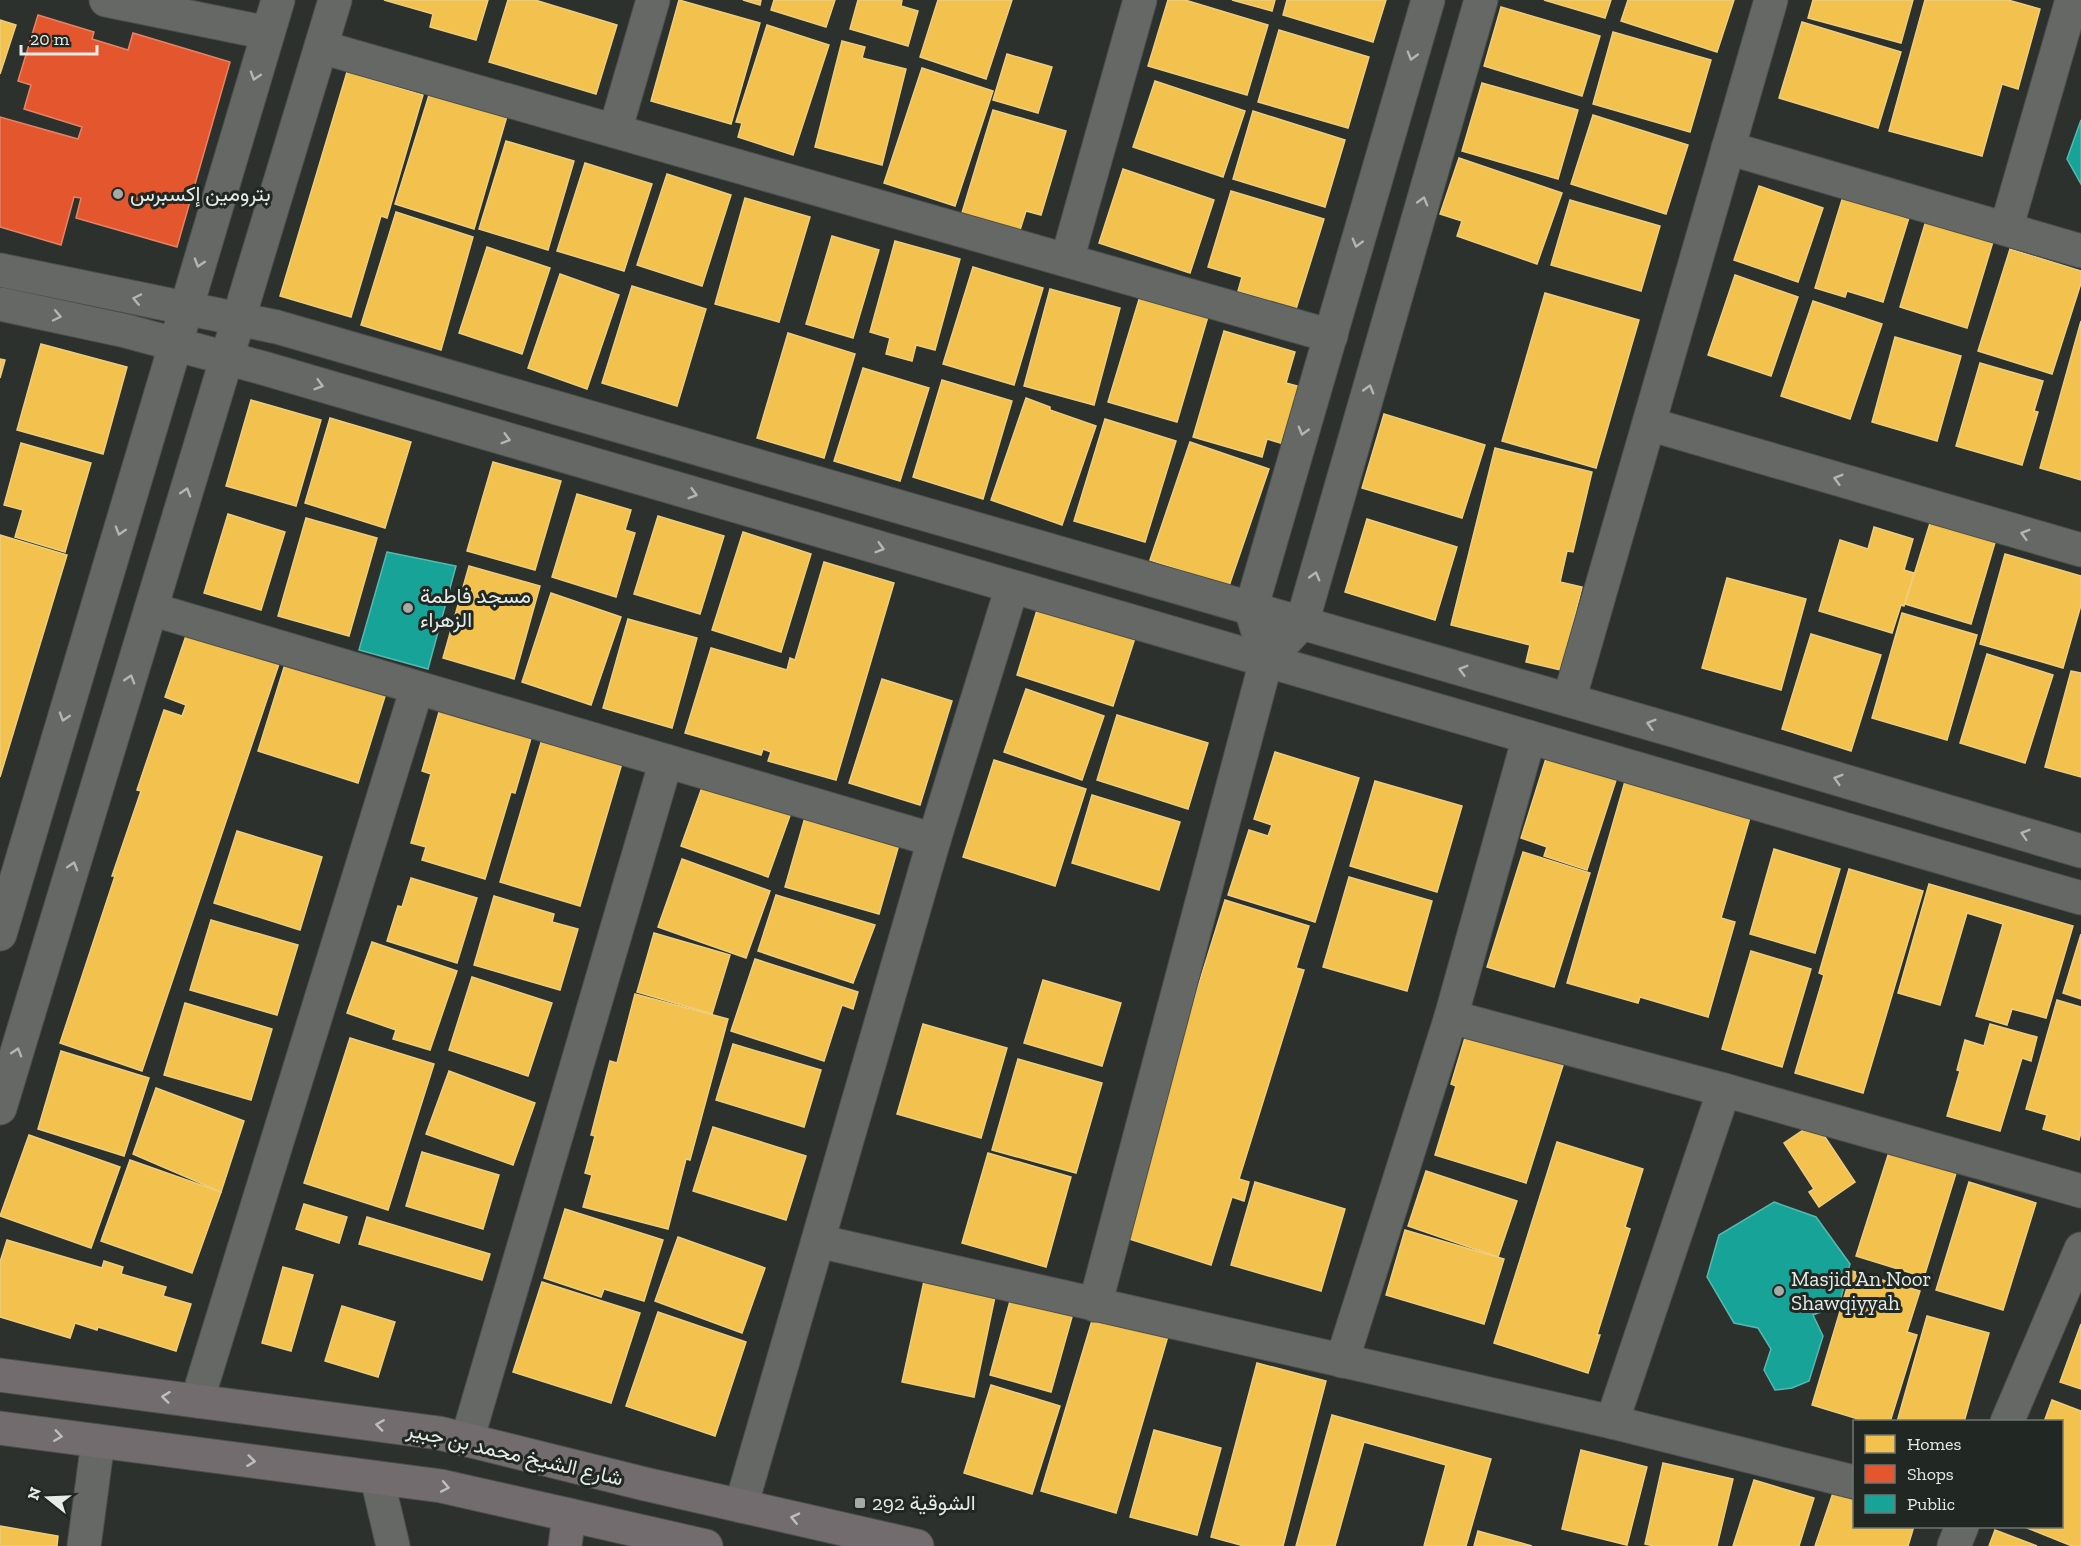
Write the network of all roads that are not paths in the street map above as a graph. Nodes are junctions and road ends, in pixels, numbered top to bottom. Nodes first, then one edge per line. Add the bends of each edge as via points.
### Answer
1 (106, 0) edge
2 (278, 0) edge
3 (335, 0) edge
4 (653, 0) edge
5 (1140, 0) edge
6 (1428, 0) edge
7 (1481, 0) edge
8 (1771, 0) edge
9 (2074, 8) edge
10 (268, 33) junction
11 (321, 47) junction
12 (615, 131) junction
13 (1728, 148) junction
14 (2006, 229) junction
15 (2081, 251) edge
16 (1067, 260) junction
17 (0, 270) edge
18 (0, 304) edge
19 (186, 309) junction
20 (238, 320) junction
21 (1330, 336) junction
22 (175, 344) junction
23 (226, 358) junction
24 (1649, 423) junction
25 (2081, 550) edge
26 (1012, 587) junction
27 (151, 609) junction
28 (1251, 609) junction
29 (1302, 623) junction
30 (1266, 661) junction
31 (417, 688) junction
32 (1569, 700) junction
33 (1529, 737) junction
34 (666, 761) junction
35 (934, 840) junction
36 (2081, 851) edge
37 (2081, 898) edge
38 (0, 934) edge
39 (1450, 1017) junction
40 (1724, 1090) junction
41 (0, 1108) edge
42 (2081, 1191) edge
43 (818, 1240) junction
44 (2081, 1249) edge
45 (1095, 1305) junction
46 (1342, 1361) junction
47 (0, 1375) edge
48 (197, 1401) junction
49 (2008, 1420) edge
50 (1612, 1422) junction
51 (0, 1428) edge
52 (467, 1440) junction
53 (98, 1441) junction
54 (377, 1478) junction
55 (1853, 1482) edge
56 (741, 1506) junction
57 (1962, 1528) edge
58 (567, 1531) edge
59 (623, 1537) edge
60 (84, 1546) edge
61 (393, 1546) edge
62 (706, 1546) edge
63 (917, 1546) edge
64 (1954, 1546) edge

1 - 10 street
2 - 10 street
3 - 11 street
4 - 12 street
5 - 16 street
6 -> 21 street
29 -> 7 street
8 - 13 street
9 - 14 street
10 -> 19 street
11 - 12 street
11 - 20 street
12 - 16 street
13 - 14 street
13 - 24 street
14 - 15 street
16 - 21 street
19 -> 17 street
18 -> 22 street
19 - 20 street
19 - 22 street
20 - 23 street
20 - 28 street via 288,331
21 -> 28 street
22 - 23 street
22 -> 38 street
23 -> 26 street
27 -> 23 street
25 -> 24 street
24 - 32 street
26 - 30 street
26 - 35 street
27 - 31 street
41 -> 27 street
28 - 29 street
28 - 30 street
29 - 30 street
32 -> 29 street
30 - 33 street
30 - 45 street
31 - 34 street
31 - 48 street
36 -> 32 street
33 - 37 street
33 - 39 street
34 - 35 street
34 - 52 street
35 - 43 street
39 - 40 street
39 - 46 street
40 - 42 street
40 - 50 street
43 - 45 street
43 - 56 street
44 - 49 street
45 - 46 street
46 - 50 street
48 -> 47 main road, شارع الشيخ محمد بن جبير
52 -> 48 main road, شارع الشيخ محمد بن جبير
50 - 55 street
51 -> 53 main road
52 - 56 main road, شارع الشيخ محمد بن جبير
53 -> 54 main road
53 - 60 street
54 -> 58 main road via 441,1486
54 - 61 street
63 -> 56 main road, شارع الشيخ محمد بن جبير
57 - 64 street
58 - 59 main road
59 - 62 main road

